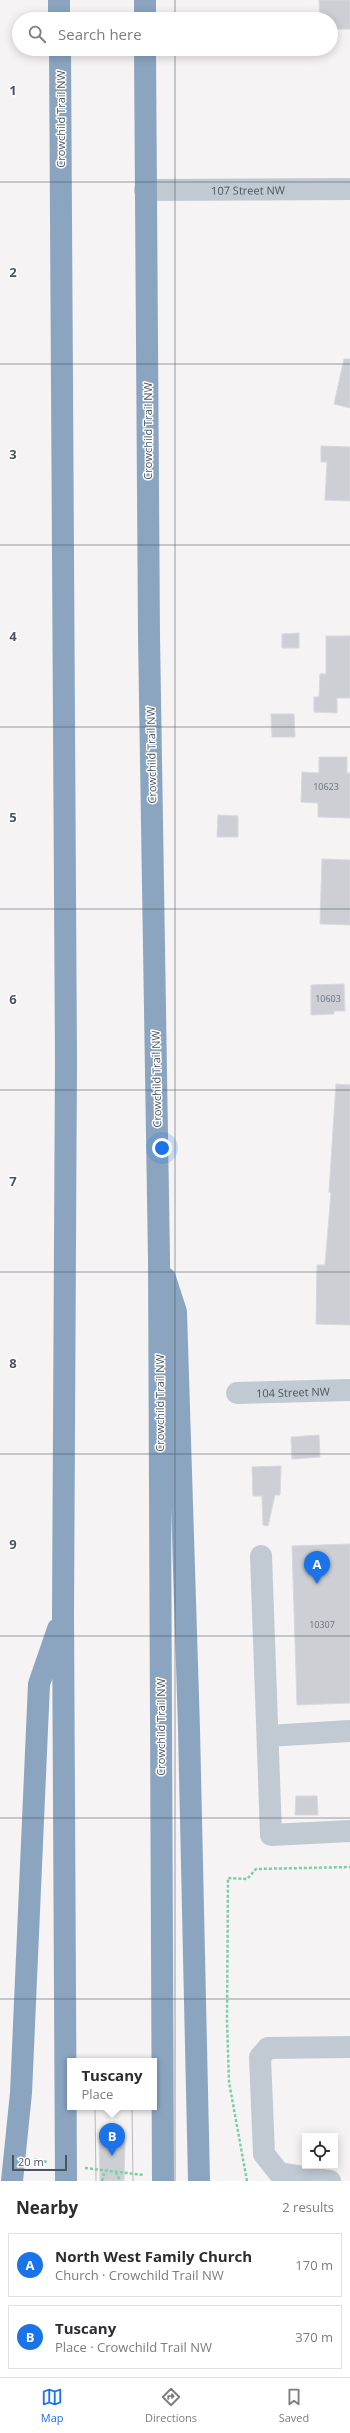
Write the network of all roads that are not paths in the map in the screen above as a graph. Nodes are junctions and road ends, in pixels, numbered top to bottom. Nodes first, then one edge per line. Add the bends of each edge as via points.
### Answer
1 (59, 0) edge
2 (144, 0) edge
3 (59, 12) edge
4 (145, 12) edge
5 (60, 56) edge
6 (145, 56) edge
7 (350, 189) edge
8 (145, 190) junction
9 (159, 1260) junction
10 (350, 1390) edge
11 (237, 1393) dead end
12 (261, 1556) dead end
13 (63, 1613) junction
14 (350, 1732) edge
15 (268, 1736) junction
16 (350, 1831) edge
17 (350, 2047) edge
18 (156, 2058) edge
19 (155, 2110) edge
20 (155, 2178) edge
21 (12, 2181) edge
22 (66, 2181) edge
23 (199, 2181) edge
24 (330, 2181) edge

1 - 3 highway
2 - 4 highway
5 - 13 highway, Crowchild Trail NW via 66,1054
6 - 8 highway, Crowchild Trail NW
7 - 8 street, 107 Street NW
8 - 9 highway, Crowchild Trail NW
9 - 18 highway, Crowchild Trail NW
9 - 23 highway via 176,1312
10 - 11 street, 104 Street NW
12 - 15 street
13 - 21 highway via 39,1684 21,2093
13 - 22 highway, Crowchild Trail NW
14 - 15 street
15 - 16 street via 271,1834
17 - 24 street via 268,2048 260,2057 264,2154 279,2173
19 - 20 highway, Crowchild Trail NW

